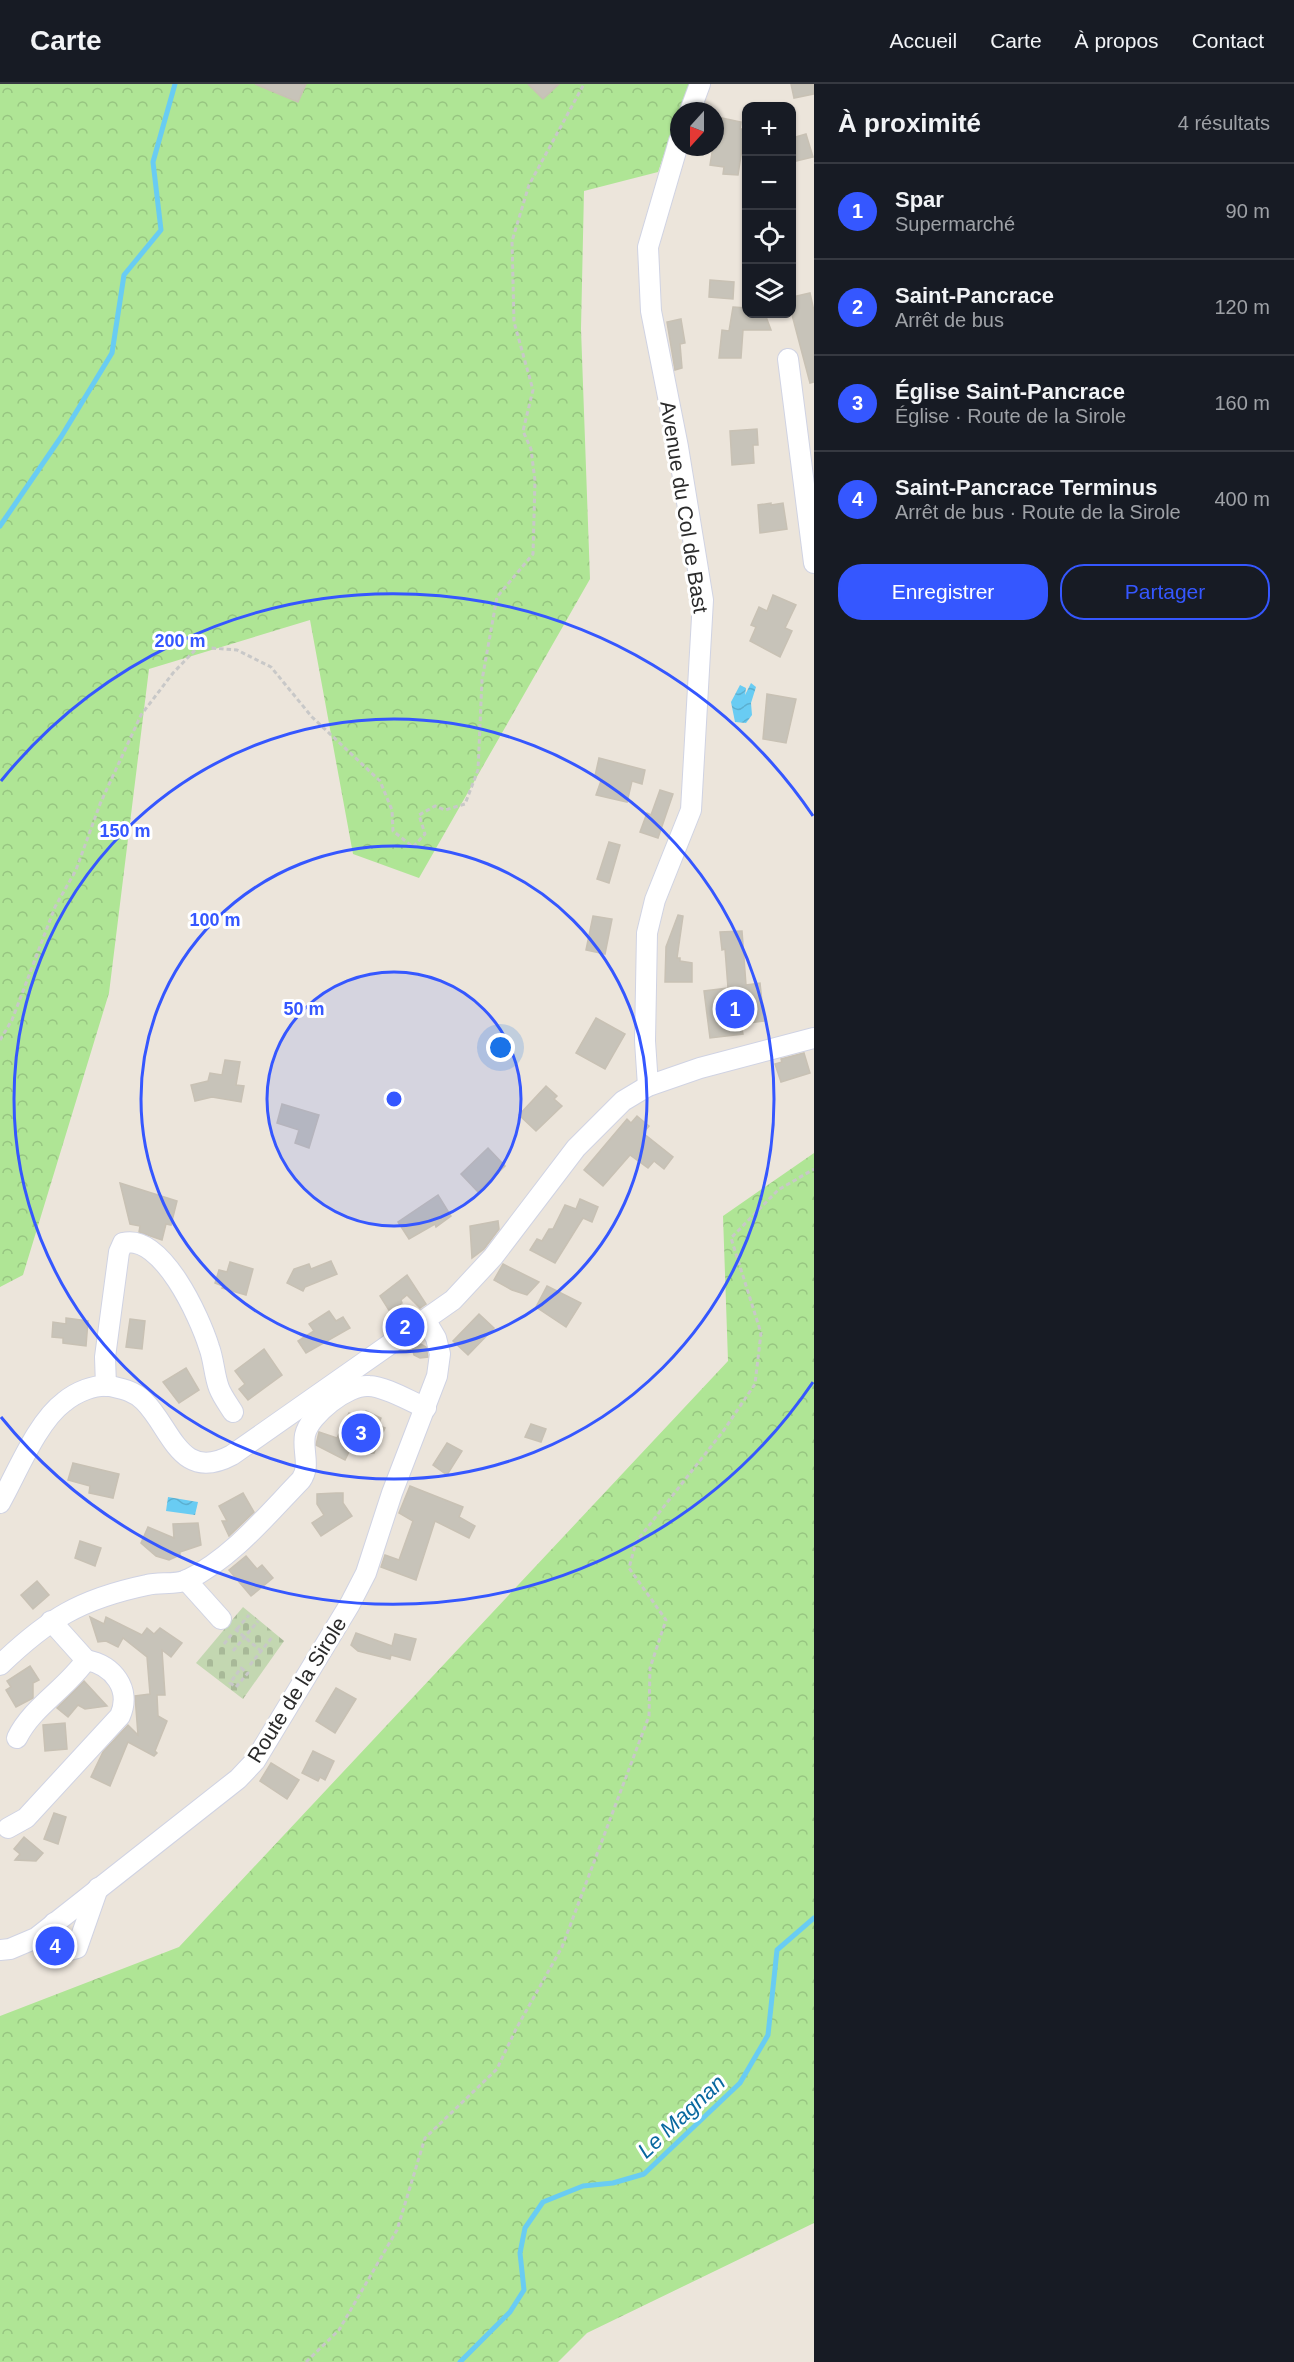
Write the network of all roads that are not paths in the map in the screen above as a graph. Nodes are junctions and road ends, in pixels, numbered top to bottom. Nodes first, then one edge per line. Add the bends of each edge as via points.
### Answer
1 (700, 84) edge
2 (693, 102) edge
3 (675, 156) edge
4 (788, 359) dead end
5 (814, 563) edge
6 (814, 1038) edge
7 (648, 1086) junction
8 (426, 1321) junction
9 (106, 1386) junction
10 (426, 1408) junction
11 (233, 1412) dead end
12 (0, 1503) edge
13 (186, 1580) junction
14 (221, 1619) road end
15 (51, 1621) junction
16 (86, 1660) junction
17 (0, 1665) edge
18 (16, 1738) dead end
19 (8, 1828) dead end
20 (98, 1888) junction
21 (54, 1923) junction
22 (0, 1950) edge

1 - 2 street
3 - 7 street, Avenue du Col de Bast via 648,247 651,311 703,600 691,810 655,900 647,933
4 - 5 street
6 - 7 street
7 - 8 street via 622,1101 598,1123 482,1271
8 - 9 street via 232,1455 210,1464 179,1451 144,1400 128,1390
8 - 10 street, Route de la Sirole via 440,1354
9 - 11 street via 105,1357 118,1252 127,1242 154,1252 168,1265 202,1327 219,1389
9 - 12 street via 86,1389 63,1402 45,1424
10 - 13 street via 368,1386 328,1404 307,1430 307,1470 301,1480 231,1551
10 - 20 street, Route de la Sirole via 366,1573 255,1761 238,1779
13 - 14 street
13 - 15 street via 147,1585 83,1603
15 - 16 street
15 - 17 street
16 - 18 street via 64,1688 24,1724
16 - 19 street via 116,1675 124,1694 120,1716 26,1818
20 - 21 street, Route de la Sirole
20 - 21 street via 77,1948 65,1951 55,1946
21 - 22 street, Route de la Sirole via 36,1938

